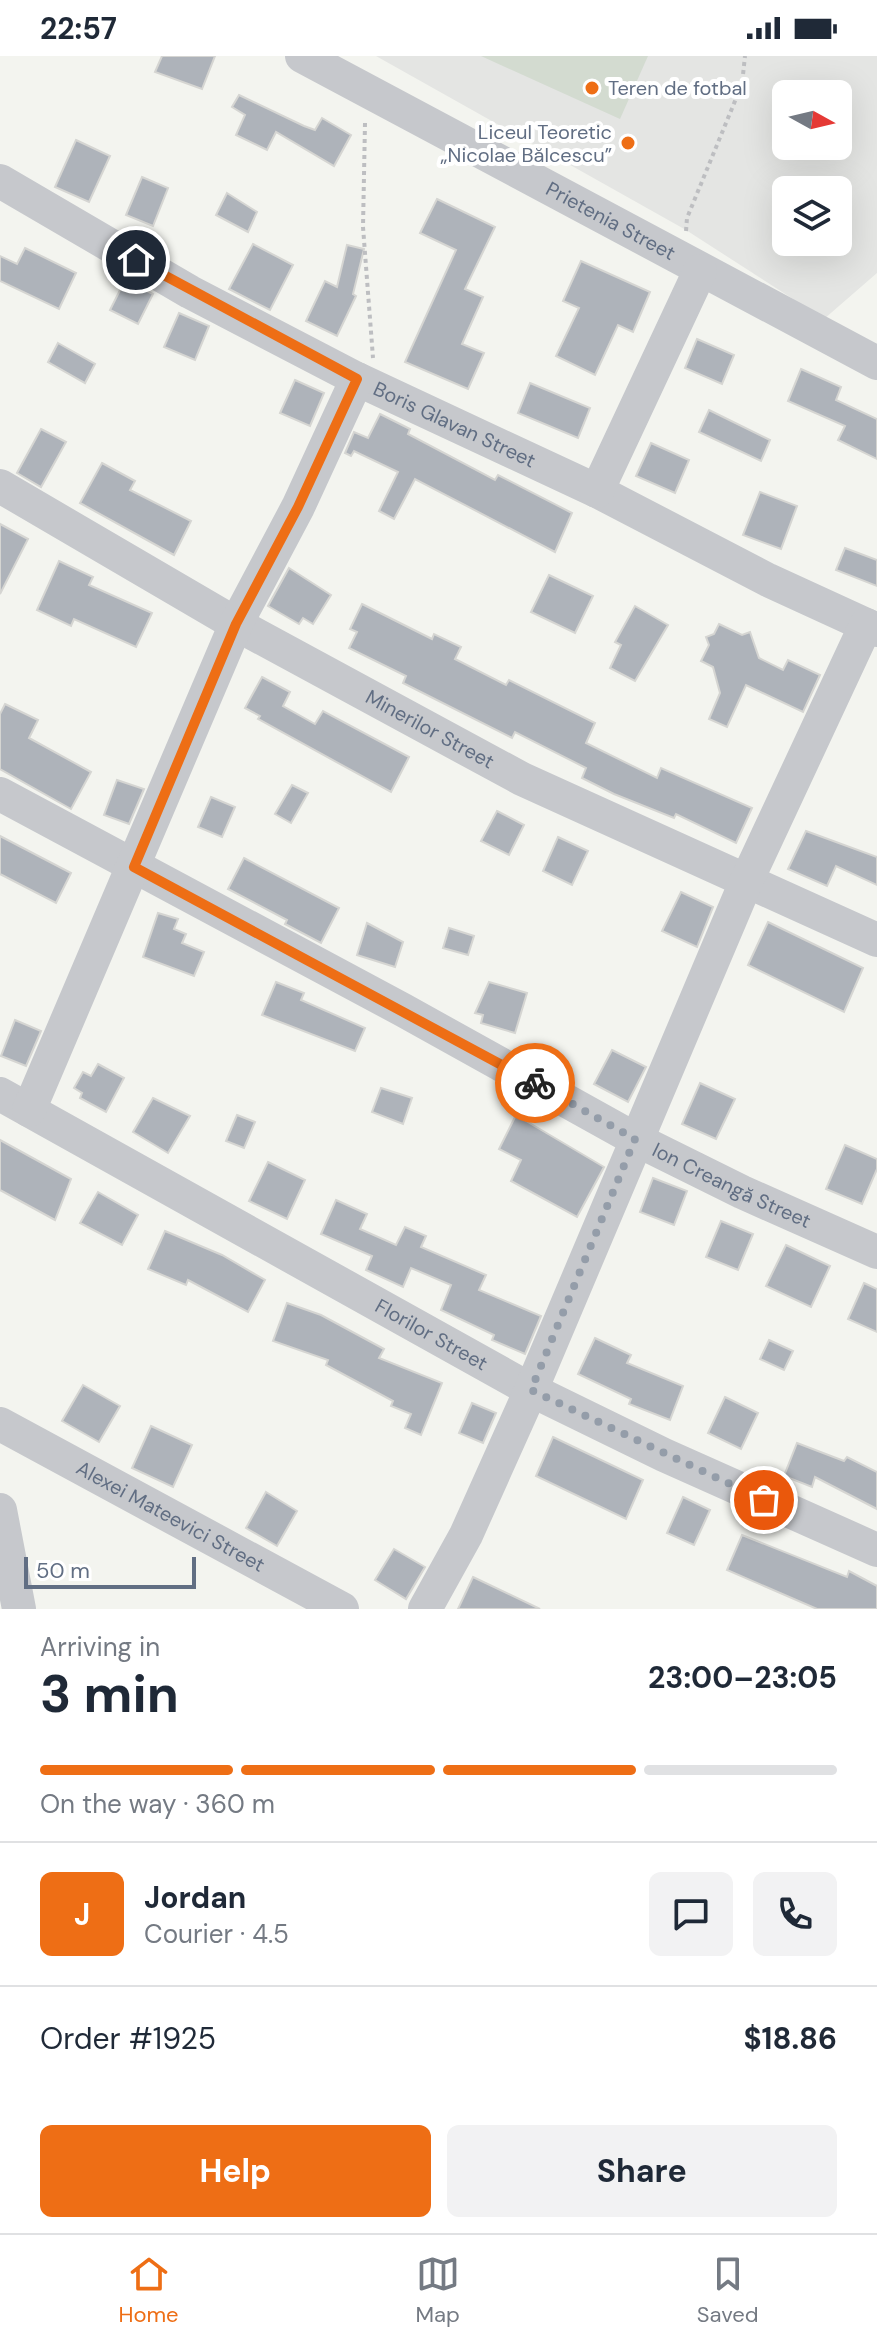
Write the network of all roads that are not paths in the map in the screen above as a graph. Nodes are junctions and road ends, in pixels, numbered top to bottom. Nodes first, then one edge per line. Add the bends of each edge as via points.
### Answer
1 (302, 56) edge
2 (0, 181) edge
3 (700, 271) junction
4 (877, 363) edge
5 (364, 382) junction
6 (0, 486) edge
7 (597, 491) junction
8 (236, 624) junction
9 (871, 628) edge
10 (0, 794) edge
11 (134, 867) junction
12 (746, 882) junction
13 (877, 940) edge
14 (15, 1102) edge
15 (635, 1139) junction
16 (877, 1252) edge
17 (531, 1390) junction
18 (0, 1424) edge
19 (0, 1510) edge
20 (877, 1550) edge
21 (19, 1609) edge
22 (342, 1609) edge
23 (425, 1609) edge

1 - 3 street, Prietenia Street
2 - 5 street, Boris Glavan Street via 190,292
3 - 4 street, Prietenia Street
3 - 7 street
5 - 7 street, Boris Glavan Street
5 - 8 street
6 - 8 street, Minerilor Street
7 - 9 street, Boris Glavan Street
8 - 11 street
8 - 12 street, Minerilor Street via 522,779
9 - 12 street
10 - 11 street, Ion Creangă Street
11 - 14 street
11 - 15 street, Ion Creangă Street
12 - 13 street, Minerilor Street
12 - 15 street
14 - 17 street, Florilor Street
15 - 16 street, Ion Creangă Street
15 - 17 street
17 - 20 street, Florilor Street
17 - 23 street via 466,1535
18 - 22 street, Alexei Mateevici Street
19 - 21 street

